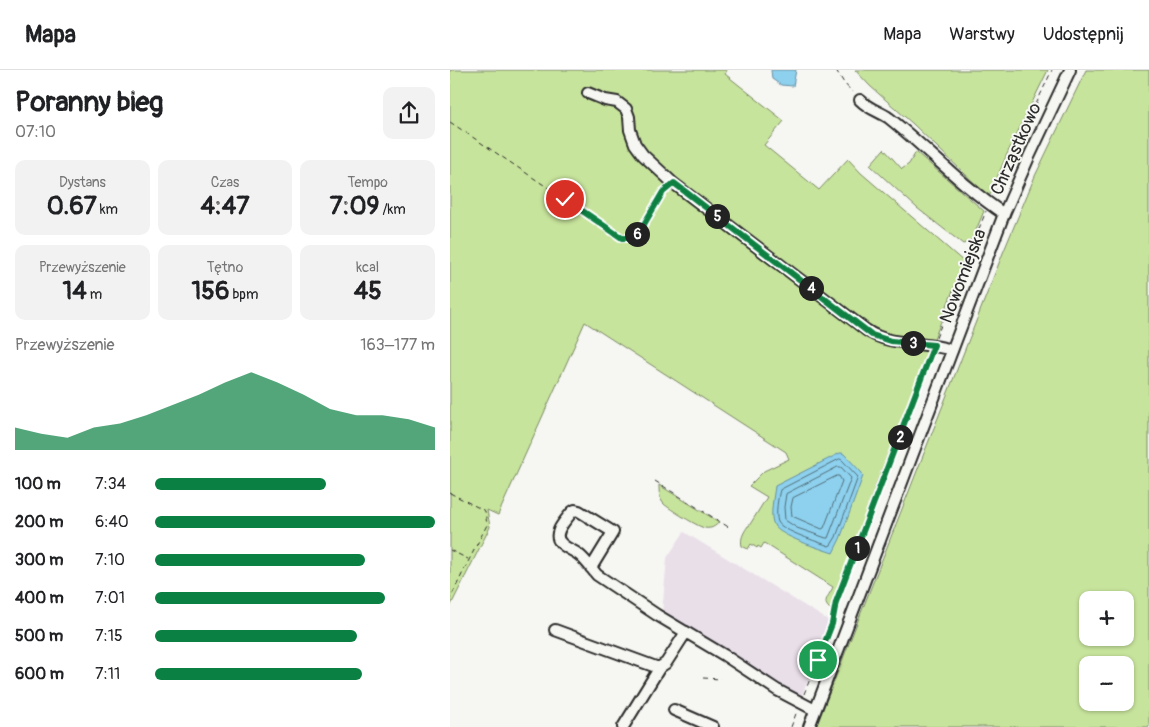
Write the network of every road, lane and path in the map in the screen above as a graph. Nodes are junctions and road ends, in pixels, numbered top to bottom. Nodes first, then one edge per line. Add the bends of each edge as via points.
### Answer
1 (836, 70) edge
2 (1052, 70) edge
3 (1070, 70) edge
4 (588, 93) dead end
5 (860, 100) joint
6 (450, 122) edge
7 (674, 183) junction
8 (989, 204) junction
9 (1004, 214) junction
10 (934, 345) junction
11 (952, 350) junction
12 (655, 480) dead end
13 (450, 493) edge
14 (730, 528) dead end
15 (450, 550) edge
16 (469, 560) junction
17 (591, 568) junction
18 (450, 599) edge
19 (555, 630) dead end
20 (686, 632) junction
21 (660, 667) junction
22 (703, 678) dead end
23 (721, 680) dead end
24 (800, 703) junction
25 (674, 710) dead end
26 (815, 710) junction
27 (623, 727) edge
28 (713, 727) edge
29 (791, 727) edge
30 (809, 727) edge

1 - 5 path
2 - 8 path
3 - 9 street, Chrząstkowo
4 - 7 street, Nowomiejska via 617,102 626,109 635,144
5 - 8 street via 866,107 887,117
6 - 7 path via 622,238 632,238 640,231 663,192
7 - 10 street, Nowomiejska via 872,335 891,341
8 - 9 street
8 - 10 path
9 - 11 street, Nowomiejska
10 - 11 street, Nowomiejska
10 - 24 path
11 - 26 street, Nowomiejska
12 - 14 path
13 - 16 path via 486,511 488,526
15 - 16 path
16 - 18 path
17 - 17 street via 557,537 575,510 613,532
17 - 20 street
19 - 21 street
20 - 21 street
20 - 24 street
21 - 27 street
22 - 23 path
24 - 26 street
24 - 29 path
25 - 28 street
26 - 30 street, Nowomiejska

